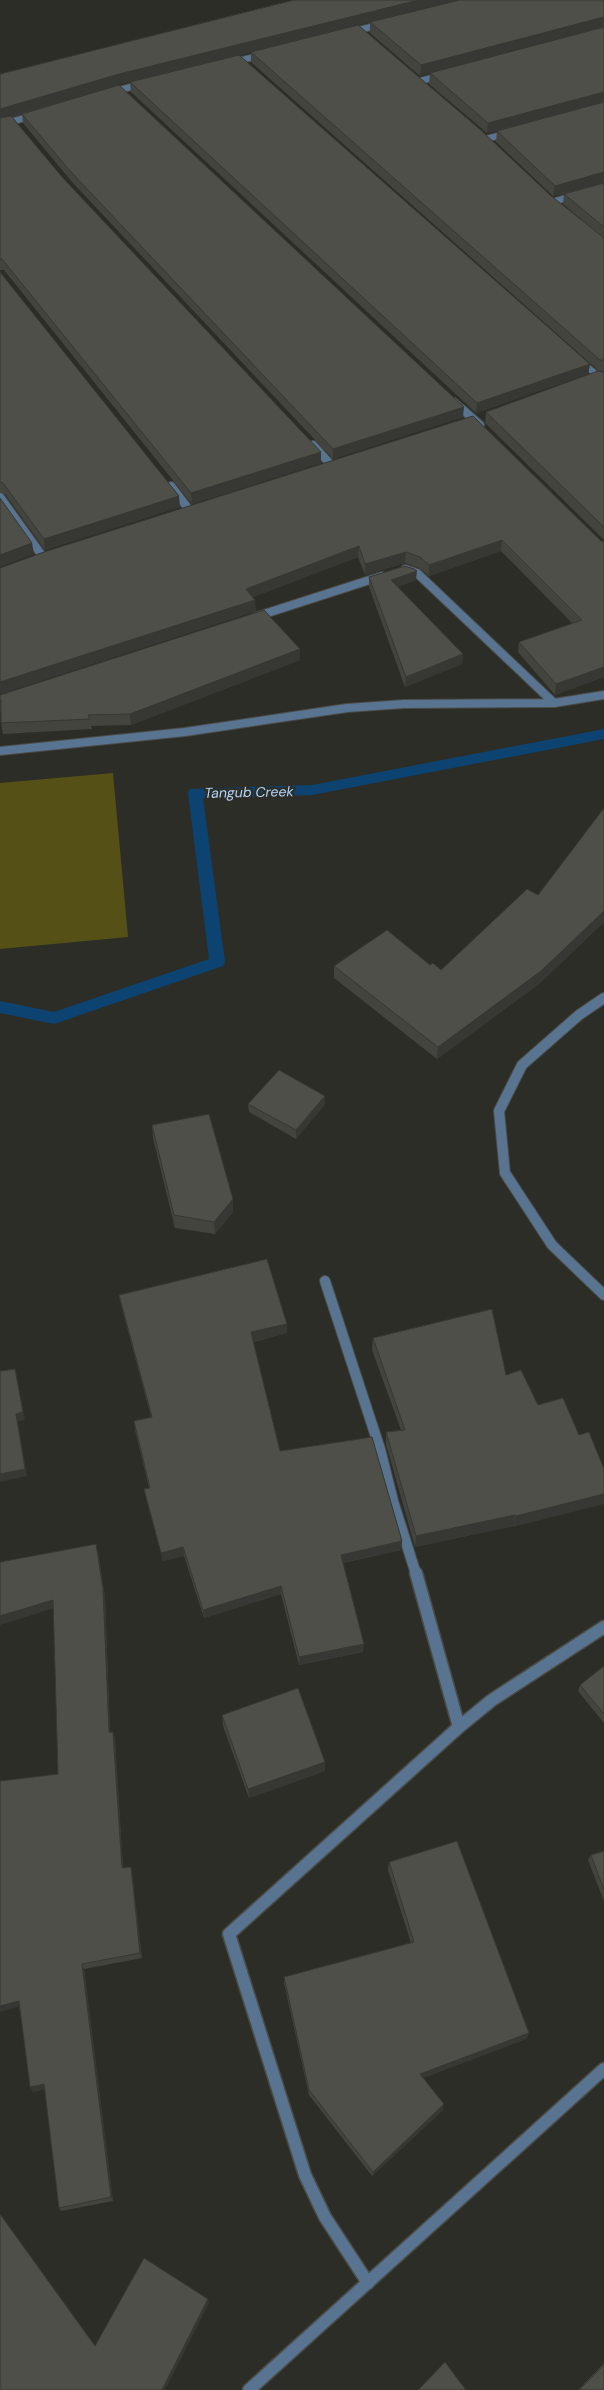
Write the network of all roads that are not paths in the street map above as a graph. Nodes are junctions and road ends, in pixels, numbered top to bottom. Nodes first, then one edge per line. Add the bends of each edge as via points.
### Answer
1 (387, 23) edge
2 (359, 30) junction
3 (341, 35) edge
4 (366, 37) edge
5 (268, 53) edge
6 (241, 60) junction
7 (223, 64) edge
8 (249, 67) edge
9 (445, 74) edge
10 (410, 75) edge
11 (149, 82) edge
12 (417, 82) junction
13 (424, 88) edge
14 (122, 89) junction
15 (104, 94) edge
16 (129, 96) edge
17 (40, 113) edge
18 (14, 122) junction
19 (0, 125) edge
20 (20, 128) edge
21 (513, 132) edge
22 (478, 133) edge
23 (486, 139) junction
24 (492, 145) edge
25 (587, 192) edge
26 (546, 196) edge
27 (552, 202) junction
28 (560, 208) edge
29 (576, 356) edge
30 (602, 377) edge
31 (589, 380) edge
32 (447, 394) edge
33 (486, 418) edge
34 (476, 422) junction
35 (467, 424) edge
36 (483, 428) edge
37 (305, 437) edge
38 (341, 463) edge
39 (332, 466) junction
40 (323, 469) edge
41 (166, 480) edge
42 (0, 496) edge
43 (200, 508) edge
44 (190, 511) junction
45 (181, 514) edge
46 (52, 554) edge
47 (43, 557) junction
48 (34, 560) edge
49 (244, 620) edge
50 (604, 695) edge
51 (554, 703) junction
52 (0, 751) edge
53 (604, 998) edge
54 (325, 1281) dead end
55 (604, 1296) edge
56 (604, 1627) edge
57 (459, 1727) junction
58 (604, 2069) edge
59 (368, 2283) junction
60 (249, 2390) edge

1 - 2 street
2 - 3 street
2 - 4 street
5 - 6 street
6 - 7 street
6 - 8 street
9 - 12 street
10 - 12 street
11 - 14 street
12 - 13 street
14 - 15 street
14 - 16 street
17 - 18 street
18 - 19 street
18 - 20 street
21 - 23 street
22 - 23 street
23 - 24 street
25 - 27 street
26 - 27 street
27 - 28 street
29 - 30 street
30 - 31 street
32 - 34 street
33 - 34 street
34 - 35 street
34 - 36 street
37 - 39 street
38 - 39 street
39 - 40 street
41 - 44 street
42 - 47 street
43 - 44 street
44 - 45 street
46 - 47 street
47 - 48 street
49 - 51 street via 404,568 417,573
50 - 51 street
51 - 52 street via 404,704 347,708 185,732
53 - 55 street via 579,1014 522,1065 499,1111 505,1173 552,1245
54 - 57 street via 380,1449
56 - 57 street via 492,1700
57 - 59 street via 230,1934 304,2175 325,2217
58 - 59 street
59 - 60 street

